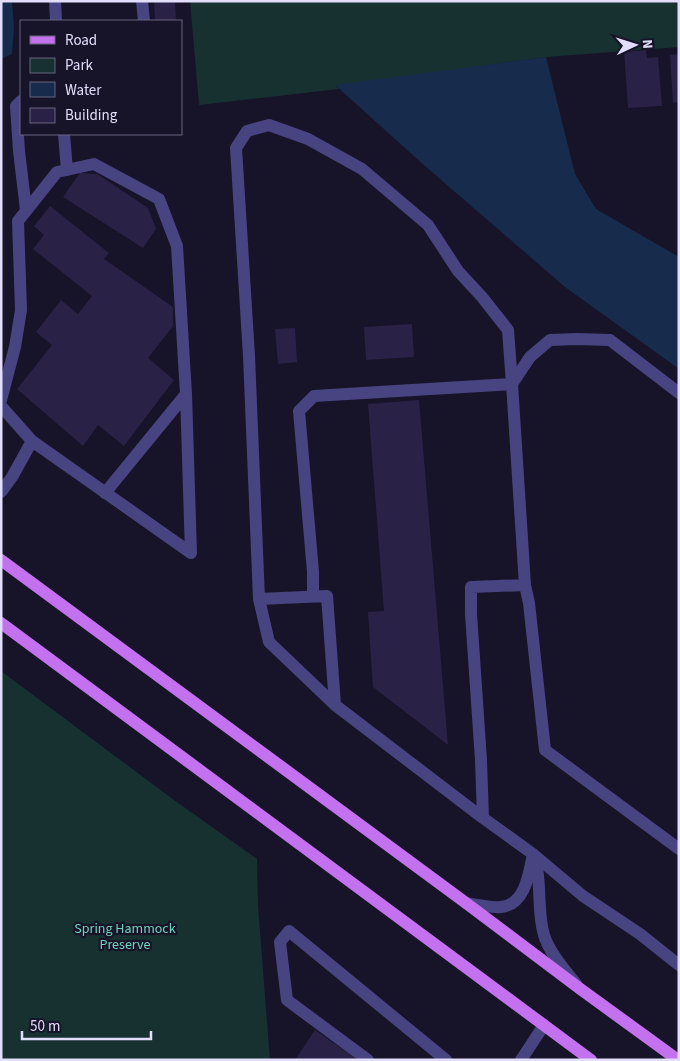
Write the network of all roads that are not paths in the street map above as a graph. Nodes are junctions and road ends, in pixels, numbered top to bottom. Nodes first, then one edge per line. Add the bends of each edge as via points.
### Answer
1 (55, 1) edge
2 (142, 1) edge
3 (56, 20) edge
4 (144, 20) edge
5 (18, 103) edge
6 (64, 135) edge
7 (66, 170) junction
8 (26, 210) junction
9 (512, 384) junction
10 (679, 393) edge
11 (186, 394) junction
12 (1, 400) edge
13 (1, 406) edge
14 (32, 442) junction
15 (1, 492) edge
16 (105, 493) junction
17 (1, 560) edge
18 (525, 585) junction
19 (314, 596) junction
20 (259, 599) junction
21 (1, 623) edge
22 (335, 706) junction
23 (483, 818) junction
24 (679, 849) edge
25 (533, 854) junction
26 (466, 903) junction
27 (679, 965) edge
28 (579, 988) junction
29 (544, 1025) junction
30 (368, 1060) edge
31 (446, 1060) edge
32 (521, 1060) edge
33 (591, 1060) edge
34 (678, 1060) edge

1 - 3 lane
2 - 4 lane
5 - 8 lane via 19,151
6 - 7 lane
7 - 8 lane via 57,172
7 - 11 lane via 94,164 159,199 177,246
8 - 12 lane via 18,221 21,310
9 - 10 lane via 530,358 550,340 577,338 610,340
9 - 18 lane
9 - 19 lane via 314,396 299,411
9 - 20 lane via 508,330 458,271 428,225 362,169 308,139 269,125 247,131 236,148
11 - 16 lane
11 - 16 lane via 191,554
13 - 14 lane
14 - 15 lane
14 - 16 lane
17 - 26 main road
18 - 23 lane via 470,587
18 - 24 lane via 544,750
19 - 20 lane
19 - 22 lane via 327,596
20 - 22 lane via 270,642
21 - 29 main road
22 - 23 lane
23 - 25 lane
25 - 26 lane via 517,900 499,907
25 - 27 lane via 583,896
25 - 28 lane via 537,865 544,936
26 - 28 main road
28 - 34 main road
29 - 32 lane
29 - 33 main road
30 - 31 lane via 287,1000 280,942 289,931

